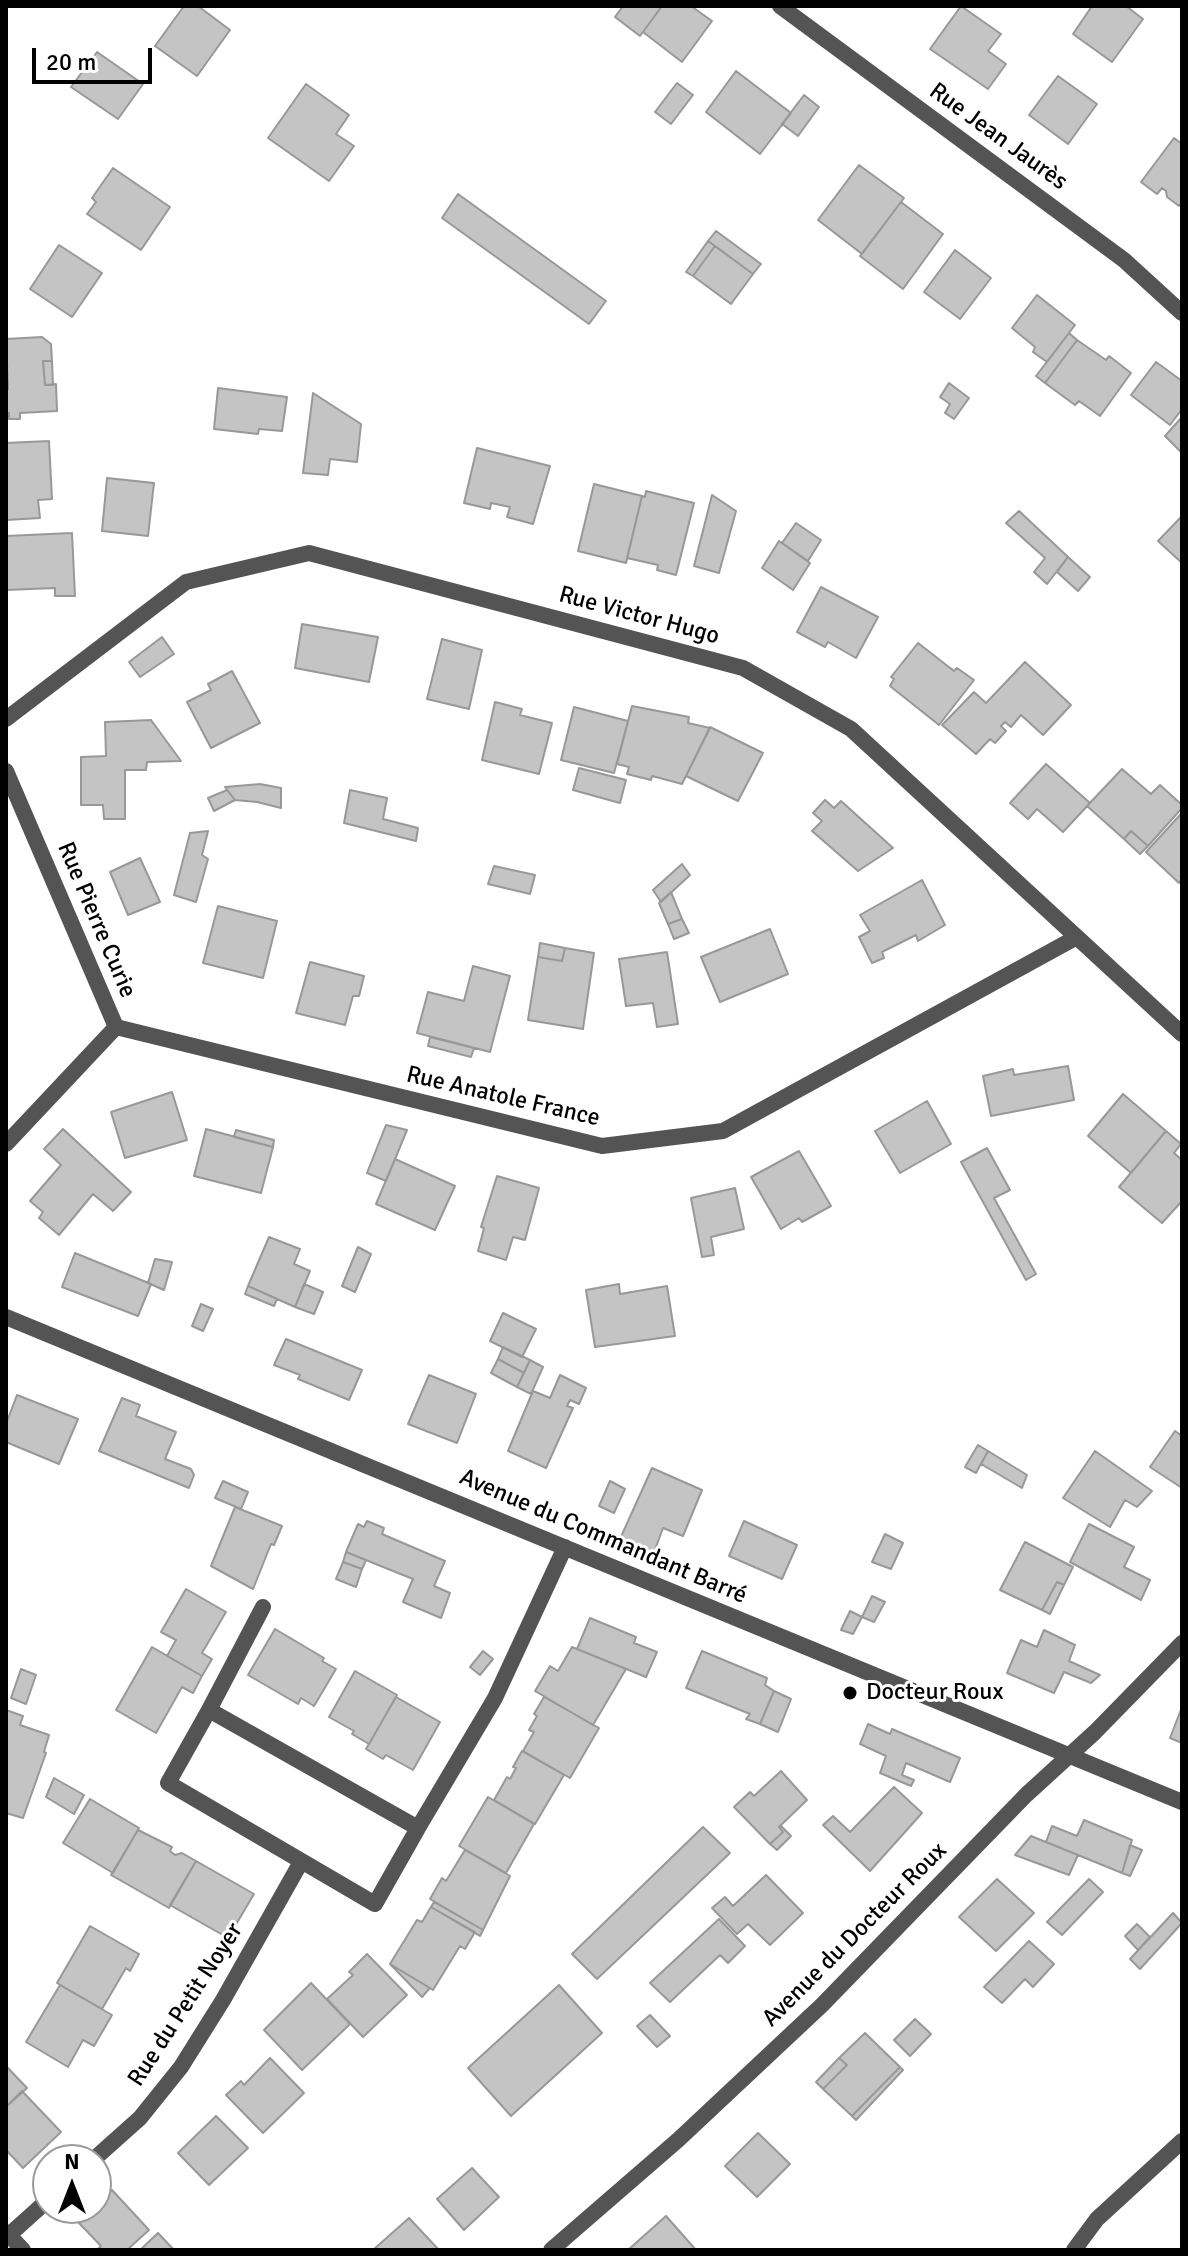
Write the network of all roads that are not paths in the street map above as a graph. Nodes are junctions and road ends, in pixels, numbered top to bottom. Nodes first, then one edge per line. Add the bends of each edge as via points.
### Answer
1 (780, 6) edge
2 (1182, 313) edge
3 (6, 719) edge
4 (6, 771) edge
5 (1077, 937) junction
6 (116, 1027) junction
7 (1182, 1034) edge
8 (6, 1144) edge
9 (6, 1317) edge
10 (565, 1547) junction
11 (263, 1607) dead end
12 (1182, 1643) edge
13 (209, 1710) junction
14 (1070, 1755) junction
15 (1182, 1802) edge
16 (418, 1828) junction
17 (301, 1862) junction
18 (1182, 2141) edge
19 (111, 2144) edge
20 (32, 2213) edge
21 (8, 2233) edge
22 (23, 2250) edge
23 (551, 2250) edge
24 (1074, 2250) edge

1 - 2 street, Rue Jean Jaurès via 1124,260
3 - 5 street, Rue Victor Hugo via 186,582 309,553 743,668 851,729
4 - 6 street, Rue Pierre Curie
5 - 6 street, Rue Anatole France via 723,1131 602,1146
5 - 7 street, Rue Victor Hugo
6 - 8 street, Rue Pierre Curie
9 - 10 street, Avenue du Commandant Barré
10 - 14 street, Avenue du Commandant Barré
10 - 16 street via 495,1698
11 - 13 street
12 - 14 street, Avenue du Docteur Roux
13 - 16 street
13 - 17 street via 168,1783
14 - 15 street, Avenue du Commandant Barré
14 - 23 street, Avenue du Docteur Roux via 822,2005
16 - 17 street via 375,1904
17 - 19 street, Rue du Petit Noyer via 181,2067 140,2118
18 - 24 street via 1097,2219
20 - 21 street
21 - 22 street

